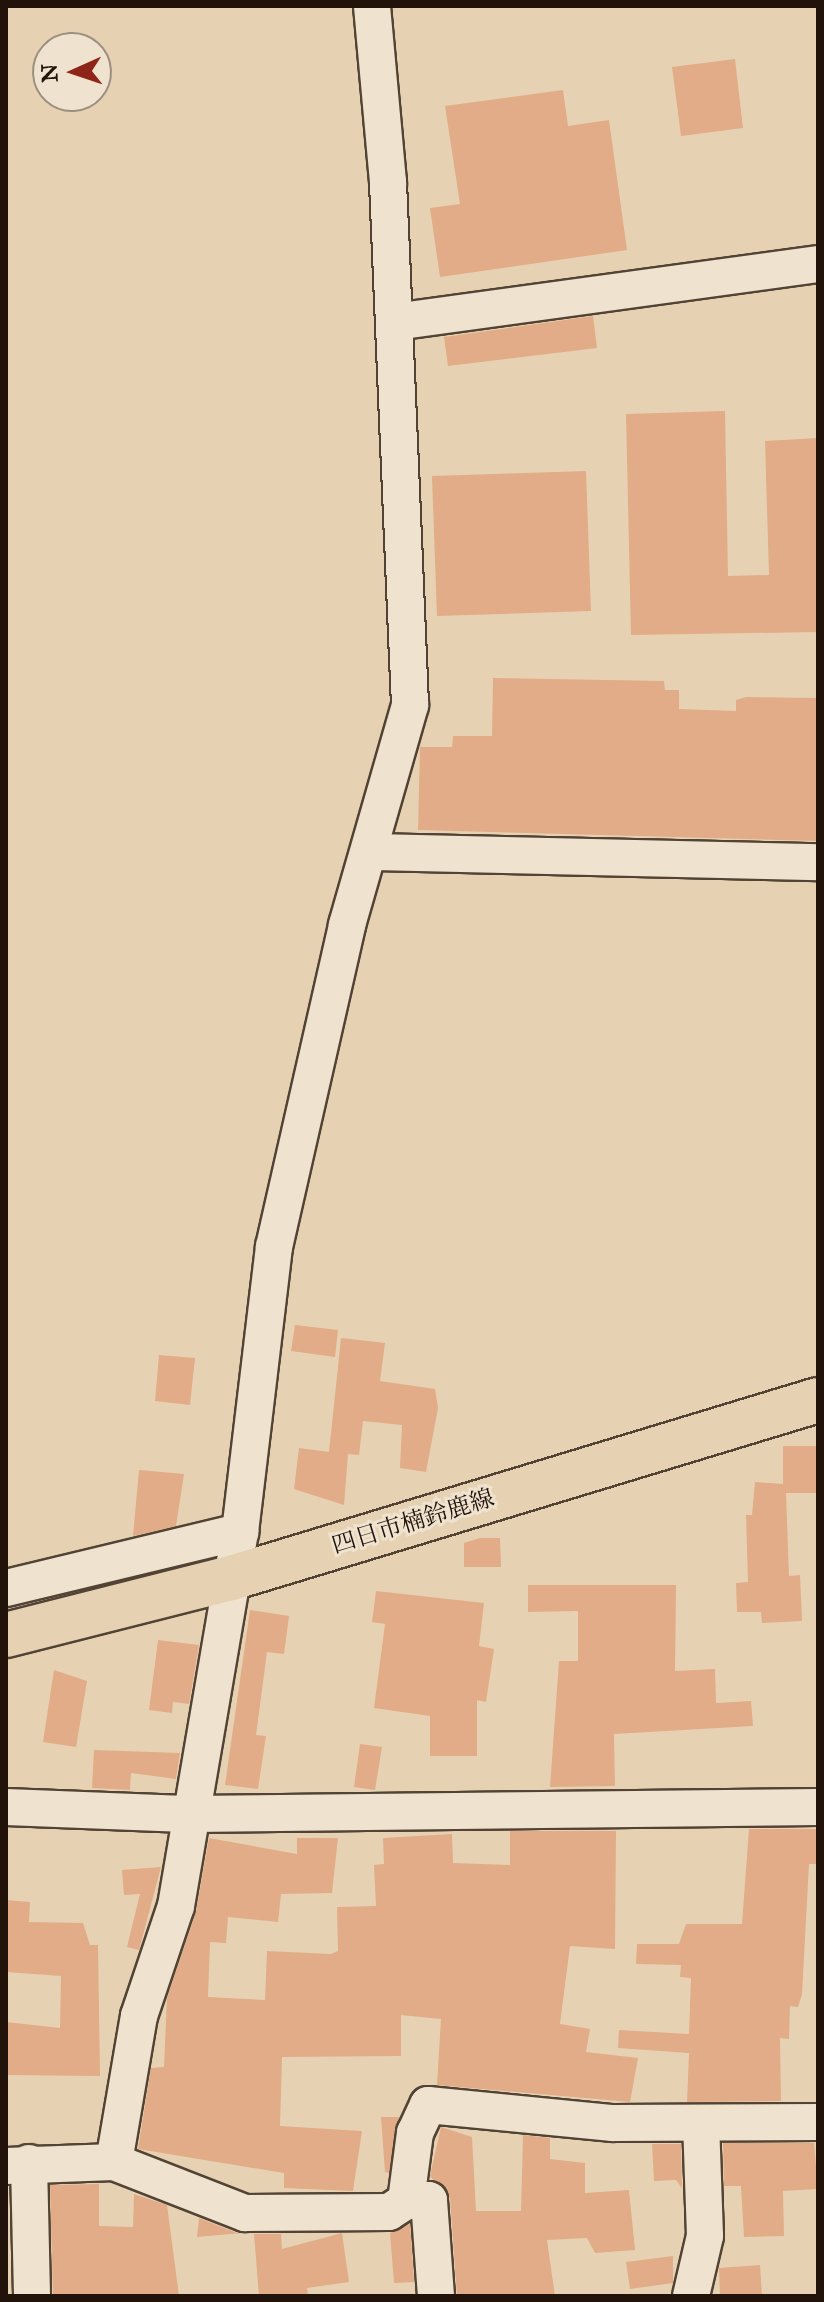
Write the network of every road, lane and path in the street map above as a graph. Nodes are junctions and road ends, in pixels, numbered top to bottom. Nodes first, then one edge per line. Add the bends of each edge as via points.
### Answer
1 (372, 6) edge
2 (818, 264) edge
3 (395, 322) junction
4 (370, 852) junction
5 (818, 862) edge
6 (818, 1400) edge
7 (240, 1532) junction
8 (231, 1578) junction
9 (6, 1588) edge
10 (6, 1635) edge
11 (6, 1807) edge
12 (818, 1807) edge
13 (192, 1814) junction
14 (818, 2122) edge
15 (701, 2123) junction
16 (114, 2162) junction
17 (18, 2164) edge
18 (406, 2201) junction
19 (32, 2296) edge
20 (436, 2296) edge
21 (691, 2296) edge

1 - 3 street
2 - 3 street
3 - 4 street via 410,705
4 - 5 street
4 - 7 street via 274,1247
6 - 8 main road, 四日市楠鈴鹿線
7 - 8 street
7 - 9 street
8 - 10 main road, 四日市楠鈴鹿線
8 - 13 street
11 - 13 street
12 - 13 street
13 - 16 street via 176,1906 139,2016
14 - 15 street
15 - 18 street via 613,2123 428,2105 415,2133
15 - 21 street via 705,2236
16 - 17 street
16 - 18 street via 245,2213 389,2212
17 - 19 street
18 - 20 street via 429,2200

